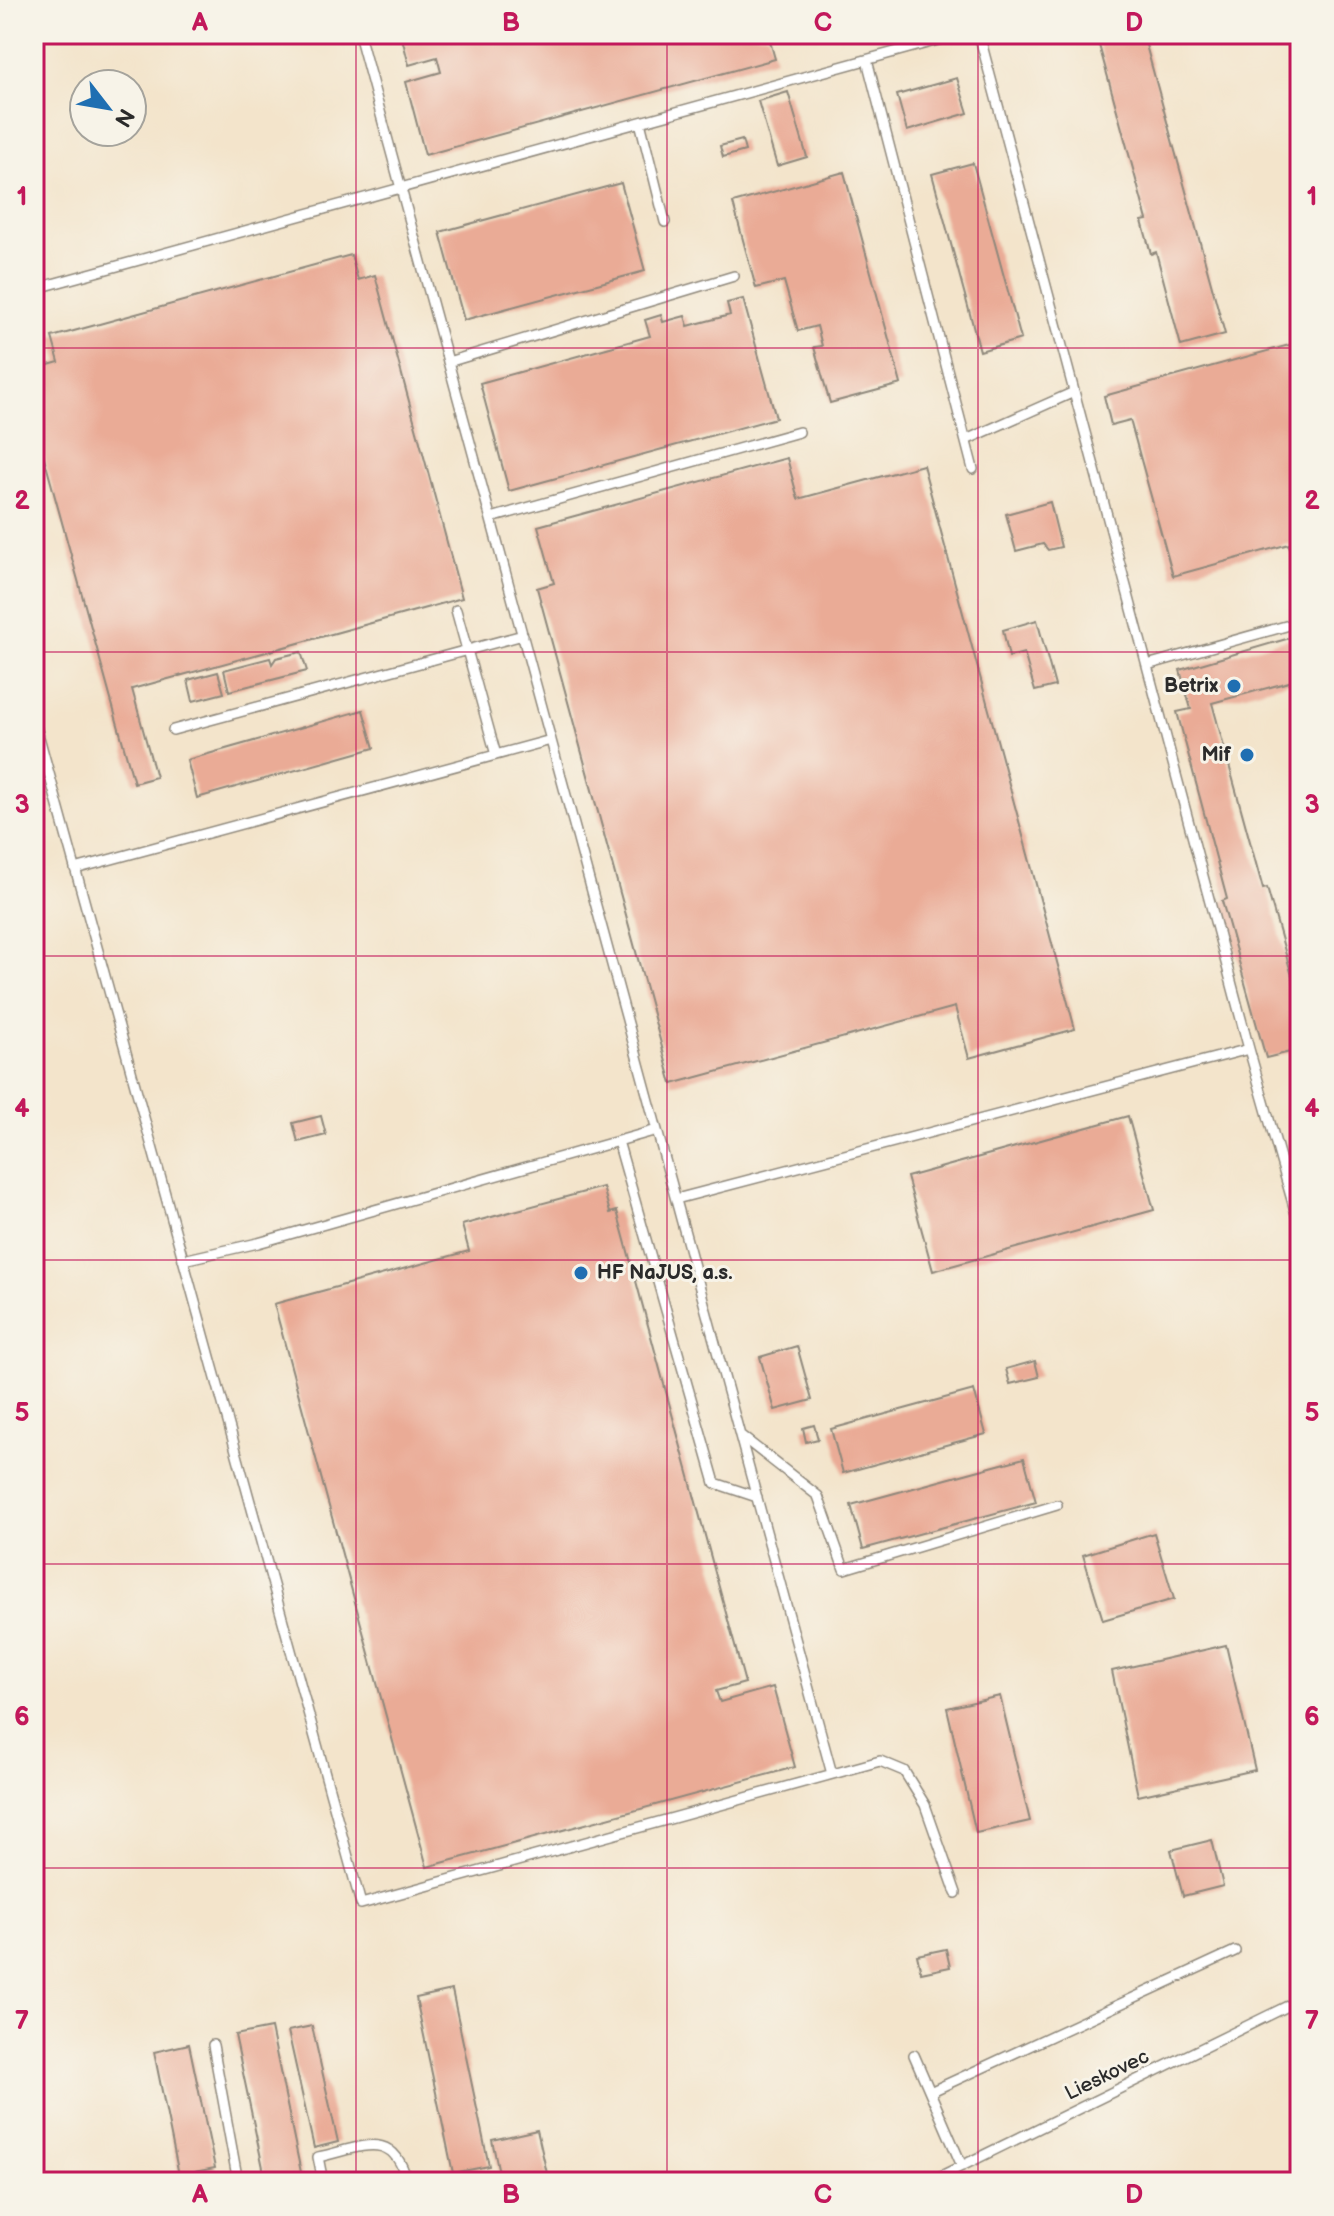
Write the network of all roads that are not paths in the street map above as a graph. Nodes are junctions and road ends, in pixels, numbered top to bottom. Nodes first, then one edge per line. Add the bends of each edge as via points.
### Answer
1 (359, 34) edge
2 (960, 34) edge
3 (979, 34) edge
4 (867, 60) junction
5 (640, 122) junction
6 (401, 188) junction
7 (665, 222) dead end
8 (734, 276) dead end
9 (34, 289) edge
10 (448, 362) junction
11 (1074, 392) junction
12 (799, 432) dead end
13 (966, 440) junction
14 (973, 469) dead end
15 (491, 518) junction
16 (456, 610) dead end
17 (1300, 622) edge
18 (523, 635) junction
19 (467, 650) junction
20 (1147, 665) junction
21 (34, 719) edge
22 (173, 730) dead end
23 (551, 740) junction
24 (496, 755) junction
25 (46, 764) junction
26 (34, 767) edge
27 (75, 869) junction
28 (1249, 1049) junction
29 (657, 1130) junction
30 (618, 1141) junction
31 (676, 1199) junction
32 (1300, 1228) edge
33 (183, 1260) junction
34 (740, 1435) junction
35 (757, 1497) junction
36 (1057, 1505) dead end
37 (832, 1774) junction
38 (956, 1893) dead end
39 (1235, 1951) dead end
40 (1300, 2000) edge
41 (213, 2045) dead end
42 (914, 2055) dead end
43 (930, 2092) junction
44 (962, 2166) junction
45 (238, 2182) edge
46 (323, 2182) edge
47 (407, 2182) edge
48 (929, 2182) edge

1 - 6 lane
2 - 4 lane
3 - 11 lane
4 - 5 lane
4 - 13 lane
5 - 6 lane
5 - 7 lane
6 - 9 lane
6 - 10 lane
8 - 10 lane
10 - 15 lane
11 - 13 lane
11 - 20 lane
12 - 15 lane
13 - 14 lane
15 - 18 lane
16 - 19 lane
17 - 20 lane
18 - 19 lane
18 - 23 lane
19 - 22 lane
19 - 24 lane
20 - 28 lane
21 - 25 lane
23 - 24 lane
23 - 29 lane
24 - 27 lane
25 - 26 lane
25 - 27 lane
27 - 33 lane
28 - 31 lane
28 - 32 lane
29 - 30 lane
29 - 31 lane
30 - 33 lane
30 - 35 lane via 715,1483
31 - 34 lane
33 - 37 lane via 361,1904
34 - 35 lane
34 - 36 lane via 818,1496 844,1569
35 - 37 lane
37 - 38 lane via 880,1761 904,1771 925,1805
39 - 43 lane
40 - 44 lane, Lieskovec
41 - 45 lane
42 - 43 lane
43 - 44 lane
44 - 48 lane, Lieskovec
46 - 47 lane via 318,2157 381,2144 402,2160

